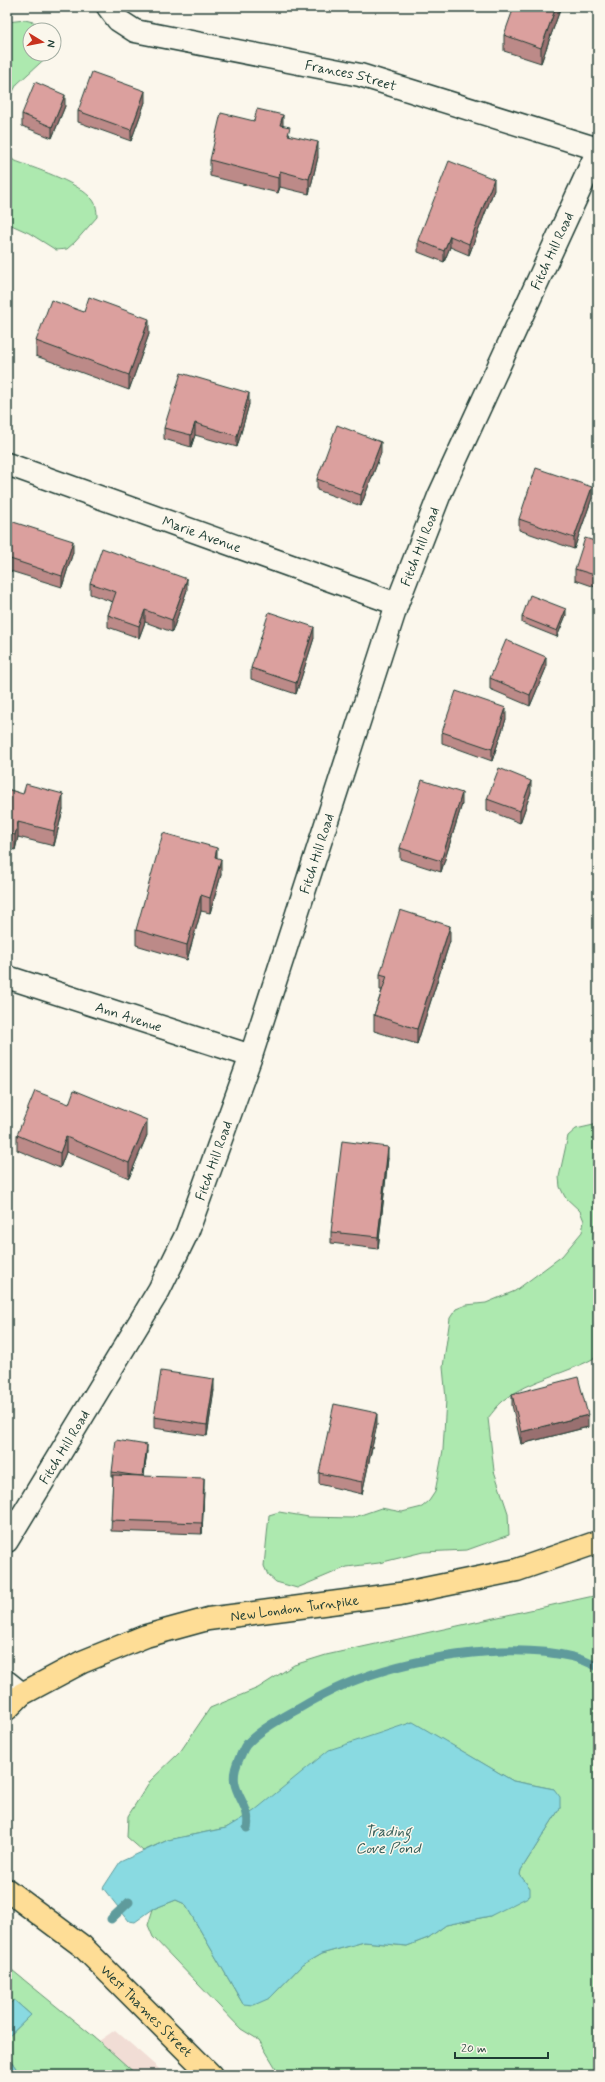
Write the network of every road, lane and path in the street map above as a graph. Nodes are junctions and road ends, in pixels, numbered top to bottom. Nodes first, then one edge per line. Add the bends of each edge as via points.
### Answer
1 (108, 7) edge
2 (598, 149) edge
3 (7, 464) edge
4 (397, 604) junction
5 (7, 977) edge
6 (251, 1056) junction
7 (7, 1541) edge
8 (598, 1542) edge
9 (14, 1688) edge
10 (7, 1709) edge
11 (7, 1890) edge
12 (211, 2075) edge

1 - 2 street, Frances Street via 118,20 135,31 360,75
2 - 4 street, Fitch Hill Road via 440,496
3 - 4 street, Marie Avenue
4 - 6 street, Fitch Hill Road
5 - 6 street, Ann Avenue
6 - 7 street, Fitch Hill Road via 187,1233 160,1290
8 - 9 main road, New London Turnpike via 517,1570 400,1594 201,1621 146,1636
9 - 10 main road, New London Turnpike
11 - 12 main road, West Thames Street via 82,1946

